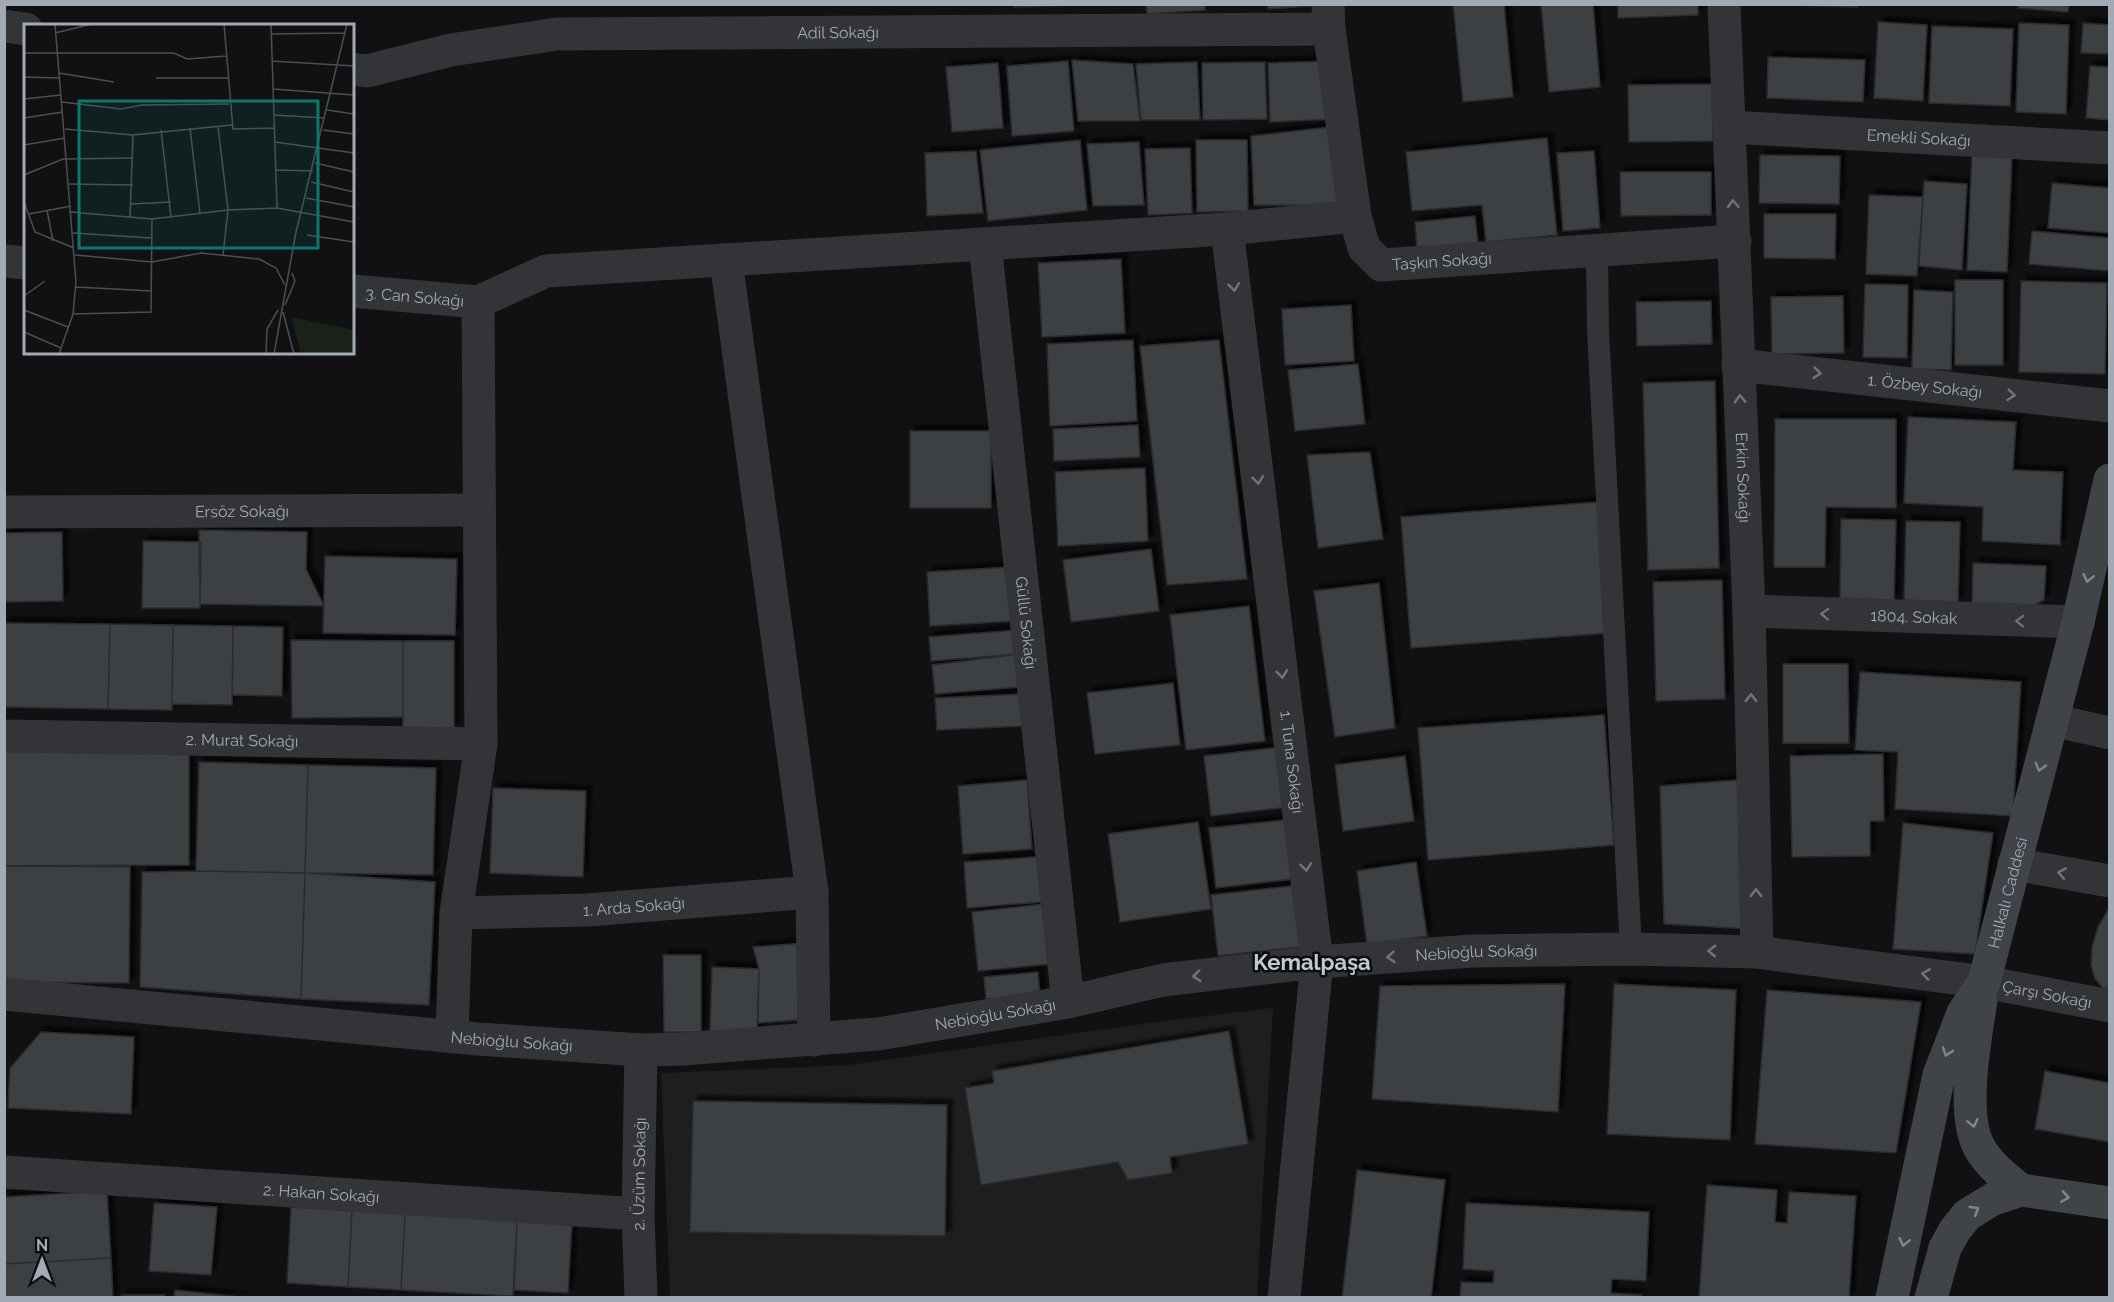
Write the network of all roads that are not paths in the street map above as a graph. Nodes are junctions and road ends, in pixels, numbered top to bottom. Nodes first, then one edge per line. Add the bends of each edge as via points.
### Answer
1 (1725, 4) edge
2 (1328, 17) edge
3 (4, 26) edge
4 (24, 29) edge
5 (354, 69) edge
6 (1729, 127) junction
7 (2109, 148) edge
8 (1355, 216) junction
9 (1227, 229) junction
10 (1735, 241) junction
11 (985, 244) junction
12 (1597, 251) junction
13 (726, 260) junction
14 (4, 261) edge
15 (24, 262) edge
16 (354, 291) edge
17 (478, 302) junction
18 (1738, 364) junction
19 (2109, 406) edge
20 (2109, 480) edge
21 (479, 510) junction
22 (4, 512) edge
23 (2102, 549) edge
24 (1749, 611) junction
25 (2078, 622) junction
26 (2052, 720) junction
27 (2109, 733) edge
28 (4, 736) edge
29 (480, 744) junction
30 (2014, 864) junction
31 (2109, 881) edge
32 (812, 892) junction
33 (456, 913) junction
34 (1631, 949) junction
35 (1757, 952) junction
36 (1317, 962) junction
37 (1984, 982) junction
38 (4, 994) edge
39 (1068, 1002) junction
40 (2109, 1006) edge
41 (452, 1036) junction
42 (814, 1040) junction
43 (642, 1050) junction
44 (4, 1172) edge
45 (2021, 1190) junction
46 (2109, 1203) edge
47 (638, 1214) junction
48 (641, 1298) edge
49 (1284, 1298) edge
50 (1892, 1298) edge
51 (1931, 1298) edge

1 - 6 street, Erkin Sokağı
2 - 5 street, Adil Sokağı via 557,34 451,50 367,71
2 - 8 street, Taşkın Sokağı
3 - 4 street
6 - 7 street, Emekli Sokağı
10 -> 6 street, Erkin Sokağı
8 - 9 street
8 - 12 street, Taşkın Sokağı via 1364,248 1381,265
9 - 11 street
9 -> 36 street, 1. Tuna Sokağı
10 - 12 street, Taşkın Sokağı
10 - 18 street, Erkin Sokağı
11 - 13 street
11 - 39 street, Güllü Sokağı
12 - 34 lane
13 - 17 street via 546,271
13 - 32 street
14 - 15 street
16 - 17 street, 3. Can Sokağı
17 - 21 street
18 -> 19 street, 1. Özbey Sokağı
24 -> 18 street, Erkin Sokağı
20 - 23 main road, Halkalı Caddesi
21 - 22 street, Ersöz Sokağı
21 - 29 street
23 -> 25 main road, Halkalı Caddesi
25 -> 24 street, 1804. Sokak
35 -> 24 street, Erkin Sokağı
25 - 26 main road, Halkalı Caddesi
26 - 27 street
26 -> 30 main road, Halkalı Caddesi
28 - 29 street, 2. Murat Sokağı
29 - 33 street
31 -> 30 street
30 - 37 main road, Halkalı Caddesi
32 - 33 street, 1. Arda Sokağı via 588,910
32 - 42 street
33 - 41 street
35 -> 34 street, Nebioğlu Sokağı
34 -> 36 street, Nebioğlu Sokağı via 1473,951
37 -> 35 street, Nebioğlu Sokağı
36 -> 39 street, Nebioğlu Sokağı via 1163,980
36 - 49 street, 1. Tuna Sokağı
37 - 40 street, Çarşı Sokağı
37 -> 45 main road via 1974,1039 1971,1119 1979,1147
37 -> 50 main road, Halkalı Caddesi via 1963,1013 1939,1075
38 - 41 street, Nebioğlu Sokağı
39 - 42 street, Nebioğlu Sokağı via 878,1034
41 - 43 street, Nebioğlu Sokağı
42 - 43 street, Nebioğlu Sokağı
43 - 47 street, 2. Üzüm Sokağı
44 - 47 street, 2. Hakan Sokağı
45 -> 46 main road
51 -> 45 main road via 1946,1248 1967,1215 1993,1199
47 - 48 street, 2. Üzüm Sokağı

